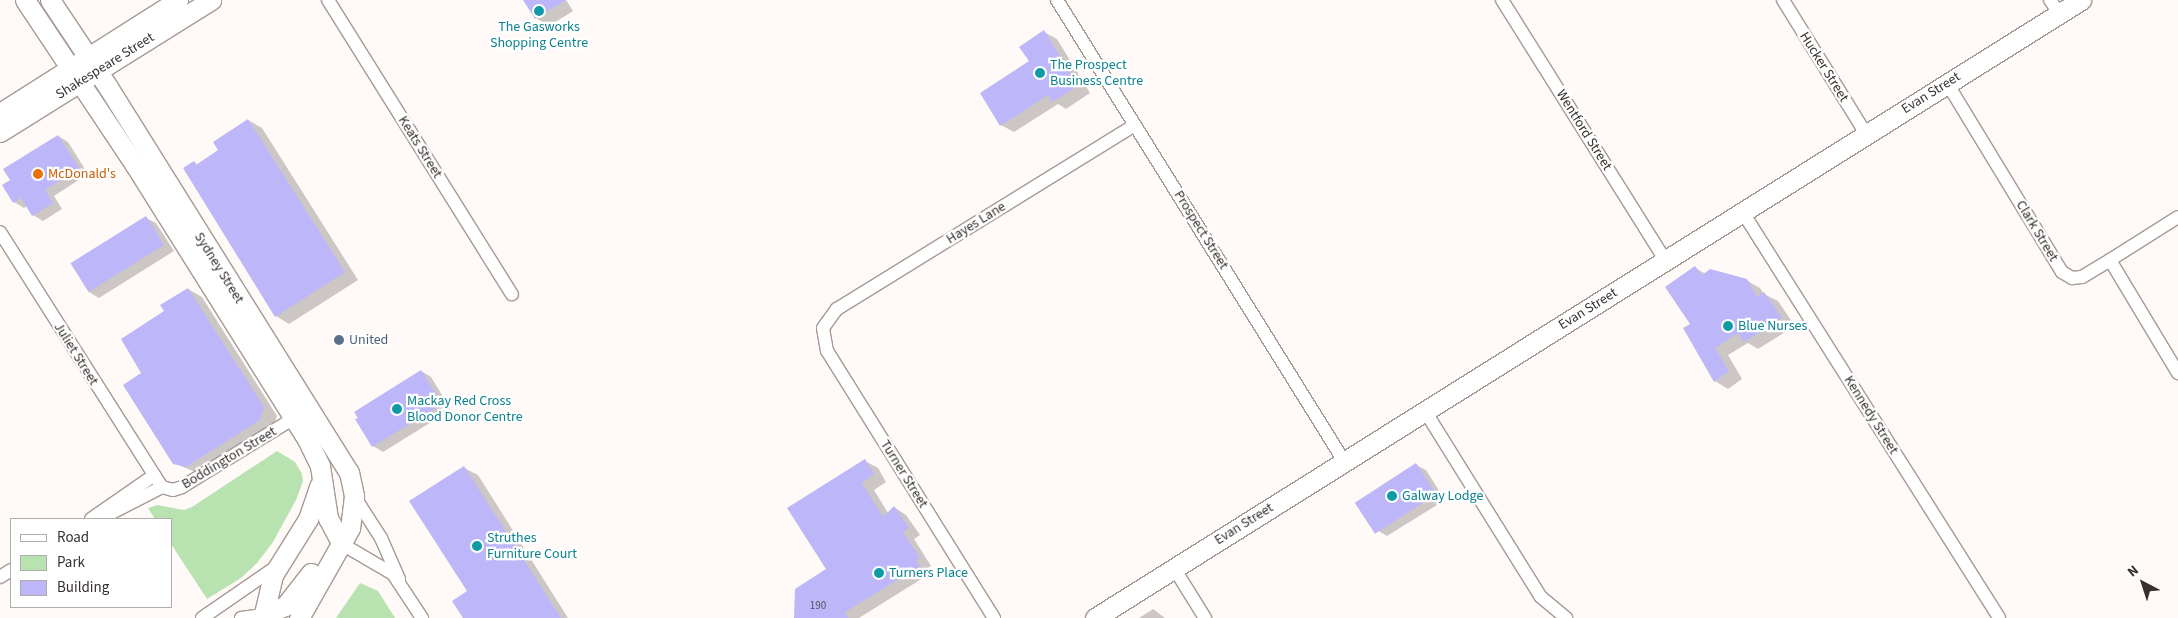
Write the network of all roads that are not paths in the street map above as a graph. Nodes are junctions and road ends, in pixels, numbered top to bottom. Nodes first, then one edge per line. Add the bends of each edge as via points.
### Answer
1 (25, 0) edge
2 (50, 0) edge
3 (178, 0) edge
4 (211, 0) edge
5 (328, 0) edge
6 (1057, 0) edge
7 (1502, 0) edge
8 (1783, 0) edge
9 (2081, 0) edge
10 (2055, 7) edge
11 (92, 64) junction
12 (74, 76) junction
13 (1946, 83) junction
14 (0, 112) edge
15 (1135, 125) junction
16 (0, 132) edge
17 (1866, 134) junction
18 (1742, 211) junction
19 (2178, 217) edge
20 (0, 232) edge
21 (1665, 260) junction
22 (2110, 260) junction
23 (512, 294) dead end
24 (823, 328) joint
25 (2178, 373) edge
26 (1425, 411) junction
27 (303, 416) junction
28 (1344, 461) junction
29 (321, 475) junction
30 (152, 476) junction
31 (162, 487) junction
32 (354, 496) junction
33 (92, 518) edge
34 (102, 518) edge
35 (338, 551) junction
36 (278, 565) junction
37 (1174, 568) junction
38 (400, 582) junction
39 (1538, 592) junction
40 (263, 617) edge
41 (202, 618) edge
42 (241, 618) edge
43 (299, 618) edge
44 (422, 618) edge
45 (994, 618) edge
46 (1095, 618) edge
47 (1205, 618) edge
48 (1548, 618) edge
49 (1566, 618) edge
50 (1999, 618) edge

1 - 12 street, Sydney Street
2 - 11 street, Sydney Street
3 - 11 street, Shakespeare Street
4 - 11 street, Shakespeare Street
5 - 23 street, Keats Street
6 - 15 street, Prospect Street
7 - 21 street, Wentford Street
8 - 17 street, Hucker Street
9 - 10 street, Evan Street
10 - 13 street, Evan Street
11 - 12 street, Shakespeare Street
11 - 27 street, Sydney Street
12 - 14 street, Shakespeare Street
12 - 16 street, Shakespeare Street
12 - 27 street, Sydney Street
13 - 17 street, Evan Street
13 - 22 street, Clark Street via 2062,272 2072,278 2082,276
15 - 24 street, Hayes Lane via 837,309
15 - 28 street, Prospect Street
17 - 18 street, Evan Street
18 - 21 street, Evan Street
18 - 50 street, Kennedy Street
19 - 22 street, Clark Street
20 - 30 street, Juliet Street
21 - 26 street, Evan Street
22 - 25 street
24 - 45 street, Turner Street via 827,351
26 - 28 street, Evan Street
26 - 39 street
27 - 29 street, Sydney Street
27 - 31 street, Boddington Street via 182,487 174,490
27 - 32 street, Sydney Street via 344,461
28 - 37 street, Evan Street
29 - 35 street, Sydney Street via 328,518
29 - 36 street via 310,514
30 - 31 street, Boddington Street
30 - 33 street
31 - 34 street, Boddington Street
32 - 35 street, Sydney Street via 351,523
32 - 38 street via 392,558
35 - 38 street via 379,564
35 - 40 street via 312,572 282,609
35 - 43 street
36 - 40 street via 268,589
36 - 41 street
37 - 46 street, Evan Street
37 - 47 street
38 - 44 street
39 - 48 street
39 - 49 street via 1550,607
40 - 42 street

